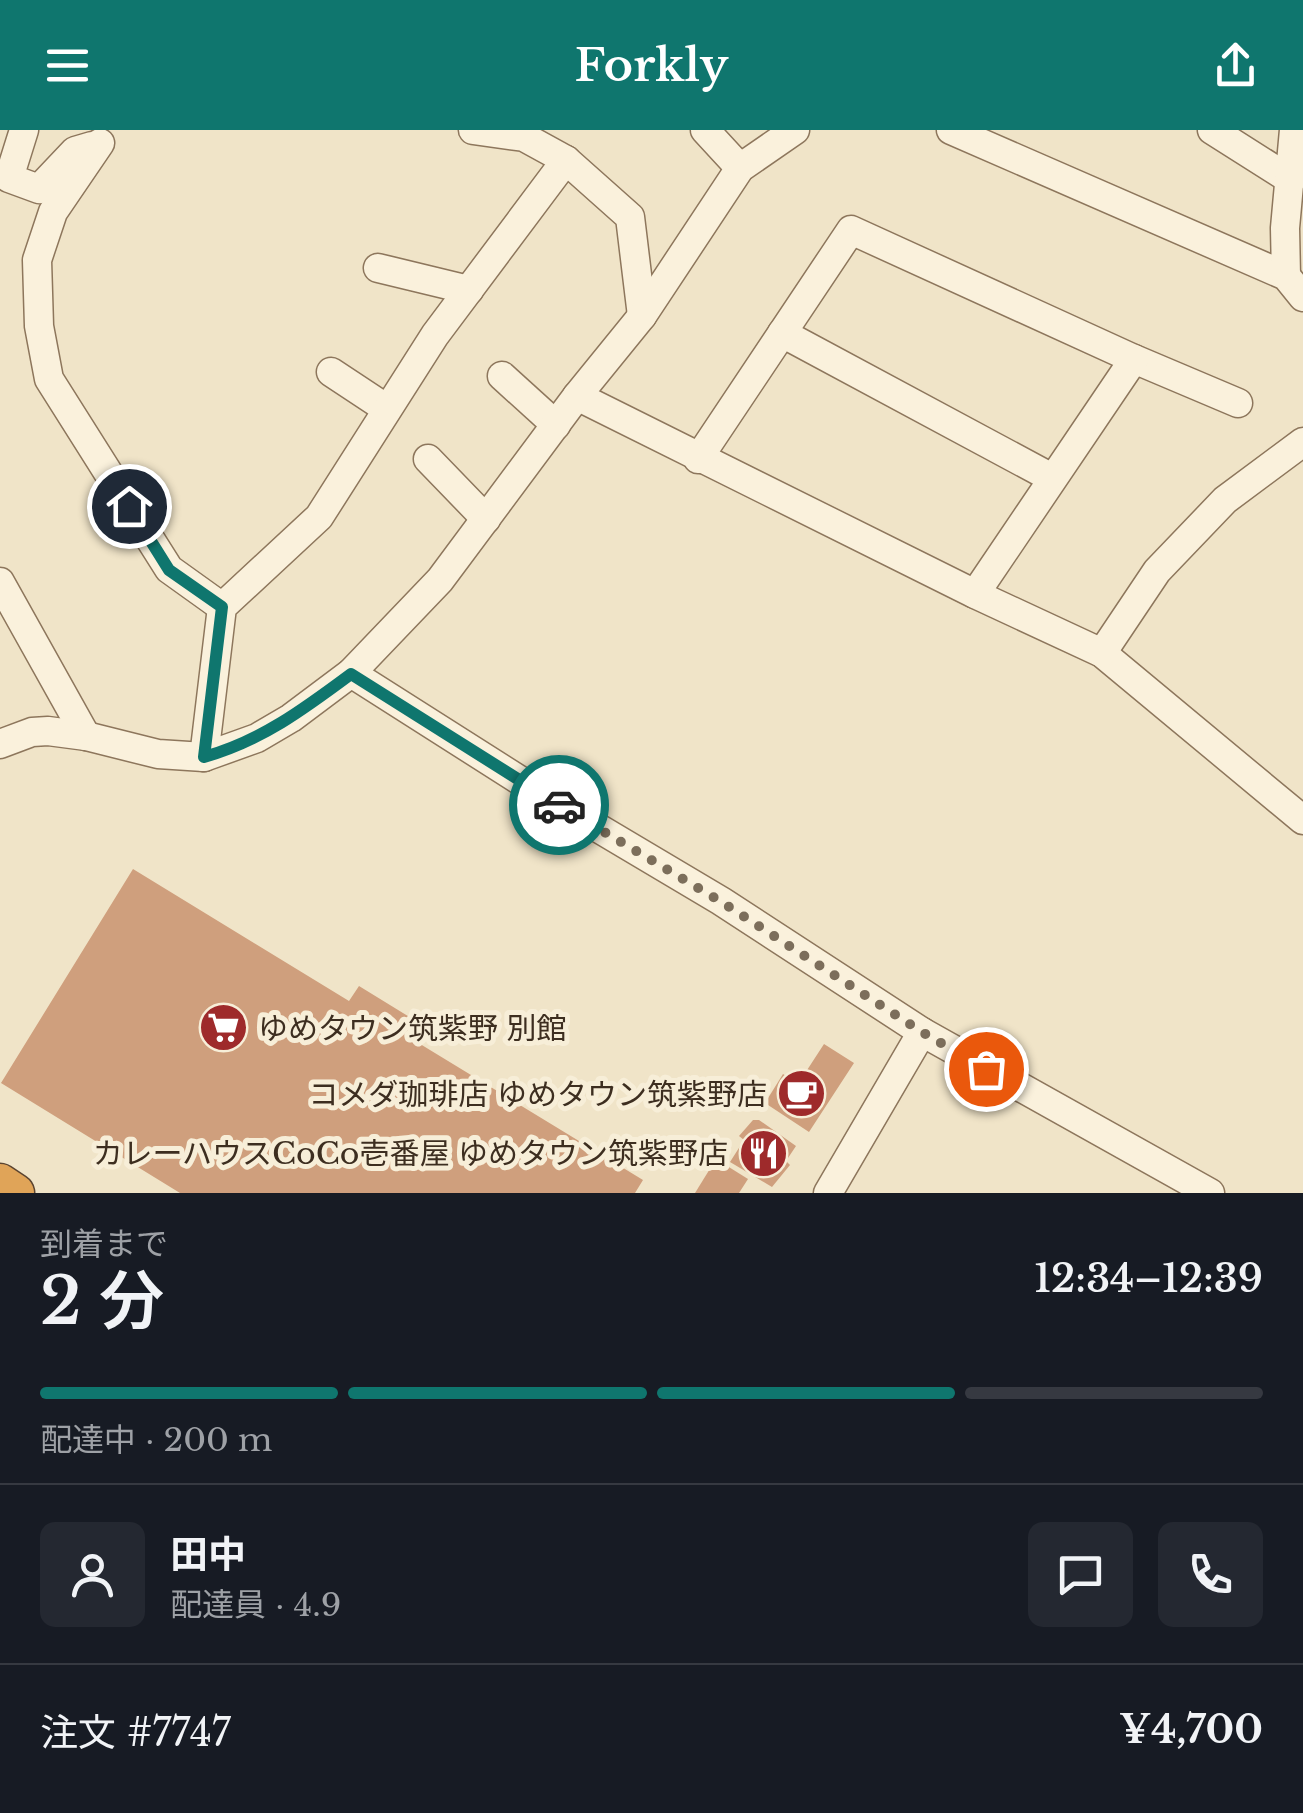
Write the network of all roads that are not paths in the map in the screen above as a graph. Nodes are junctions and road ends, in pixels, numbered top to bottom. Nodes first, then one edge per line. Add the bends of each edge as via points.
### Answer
1 (24, 130) edge
2 (473, 130) edge
3 (705, 130) edge
4 (796, 130) edge
5 (951, 130) edge
6 (1212, 130) edge
7 (1294, 130) edge
8 (532, 135) edge
9 (105, 137) edge
10 (566, 160) junction
11 (740, 168) junction
12 (1291, 180) junction
13 (378, 268) dead end
14 (1294, 286) edge
15 (469, 290) junction
16 (642, 316) junction
17 (782, 333) junction
18 (1134, 359) junction
19 (331, 372) dead end
20 (502, 376) dead end
21 (577, 396) junction
22 (1238, 403) dead end
23 (388, 409) junction
24 (556, 426) junction
25 (1303, 442) edge
26 (428, 459) dead end
27 (698, 459) junction
28 (1052, 478) junction
29 (486, 518) junction
30 (0, 582) edge
31 (975, 594) junction
32 (222, 607) junction
33 (1102, 652) junction
34 (351, 674) junction
35 (86, 736) junction
36 (0, 744) edge
37 (204, 757) junction
38 (1303, 820) edge
39 (922, 1032) junction
40 (0, 1183) edge
41 (15, 1193) edge
42 (828, 1193) edge
43 (1210, 1193) edge

1 - 9 street via 9,178 39,189 75,151
2 - 8 street
3 - 11 street
4 - 11 street
5 - 14 street
6 - 12 street
7 - 12 street
8 - 10 street
9 - 32 street via 54,212 37,260 39,326 50,379 169,570
10 - 15 street
10 - 16 street via 630,217
11 - 16 street
12 - 14 street via 1284,228
13 - 15 street
15 - 23 street
16 - 21 street
17 - 18 street via 851,230
17 - 27 street
17 - 28 street
18 - 22 street
18 - 28 street
19 - 23 street
20 - 24 street
21 - 24 street
21 - 27 street
23 - 32 street via 319,517
24 - 29 street
25 - 33 street via 1225,500 1157,572
26 - 29 street
27 - 31 street
28 - 31 street
29 - 34 street via 440,580
30 - 35 street
31 - 33 street
32 - 37 street
33 - 38 street
34 - 37 street via 258,738
34 - 39 street
35 - 36 street via 32,732
35 - 37 street via 158,754
39 - 42 street
39 - 43 street
40 - 41 highway

